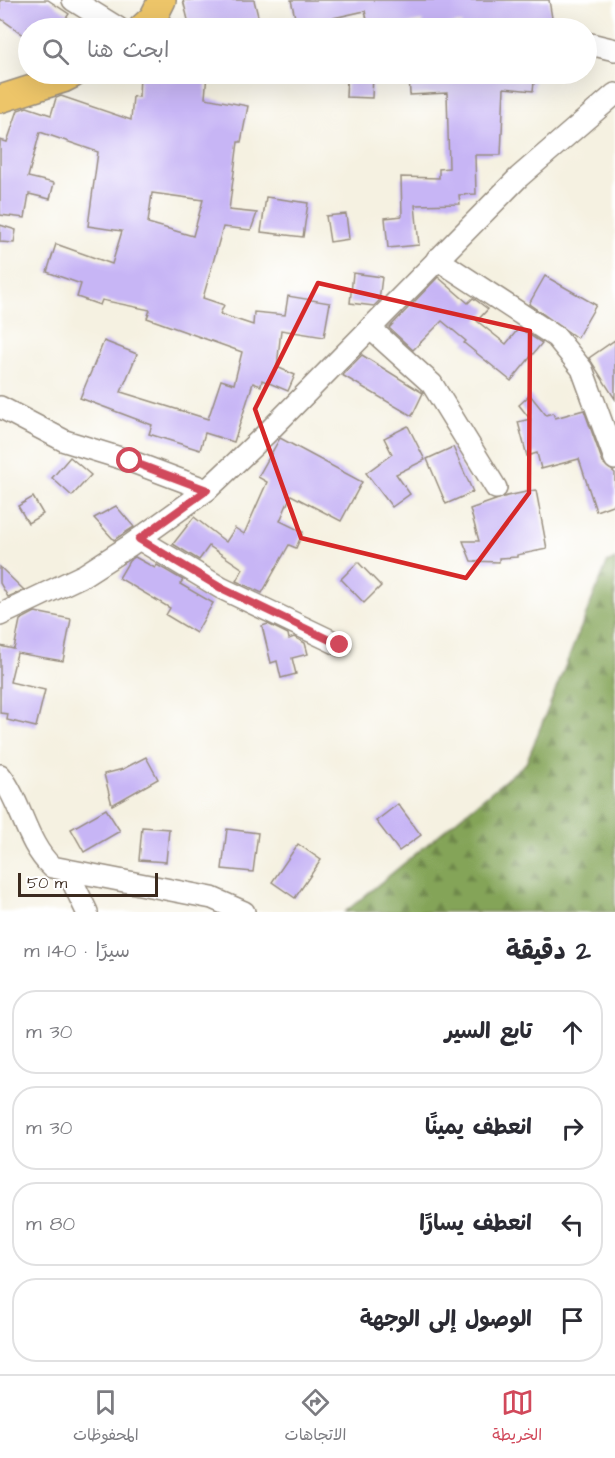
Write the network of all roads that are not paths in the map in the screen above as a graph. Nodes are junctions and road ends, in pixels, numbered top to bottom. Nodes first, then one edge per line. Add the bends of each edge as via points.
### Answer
1 (73, 0) edge
2 (162, 0) edge
3 (102, 18) edge
4 (153, 18) edge
5 (597, 46) edge
6 (615, 50) edge
7 (50, 84) edge
8 (615, 94) edge
9 (0, 99) edge
10 (436, 259) junction
11 (370, 328) junction
12 (0, 407) edge
13 (615, 459) edge
14 (496, 488) dead end
15 (207, 490) junction
16 (139, 539) junction
17 (0, 615) edge
18 (340, 645) dead end
19 (0, 775) edge
20 (69, 872) junction
21 (87, 912) edge
22 (244, 912) edge

1 - 3 street
2 - 4 main road
5 - 6 street
7 - 9 main road
8 - 10 street via 519,177
10 - 11 street
10 - 13 street via 556,337 582,369
11 - 14 street via 432,384
11 - 15 street
12 - 15 street via 65,441
15 - 16 street
16 - 17 street via 84,575
16 - 18 street via 221,588
19 - 20 street via 12,790 40,856 52,867
20 - 21 street
20 - 22 street via 212,898

